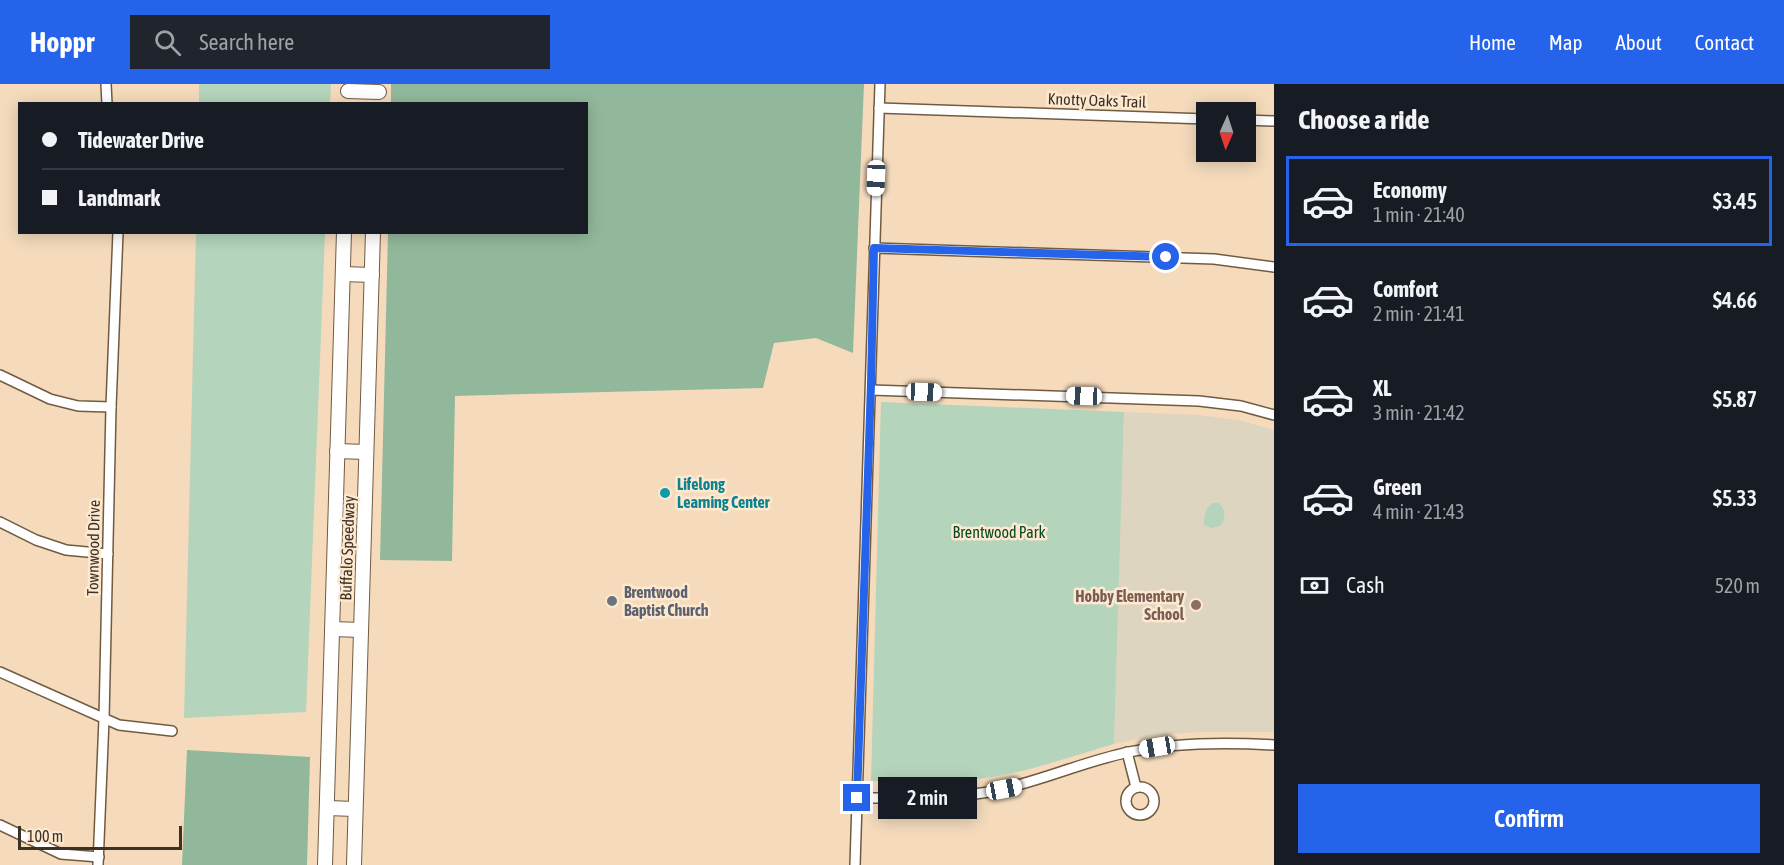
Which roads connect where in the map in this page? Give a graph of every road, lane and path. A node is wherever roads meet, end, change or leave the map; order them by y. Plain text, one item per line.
1 (106, 84) edge
2 (880, 84) edge
3 (348, 93) edge
4 (379, 93) edge
5 (107, 102) edge
6 (879, 108) junction
7 (1196, 118) edge
8 (1256, 120) edge
9 (1274, 121) edge
10 (118, 234) edge
11 (344, 234) edge
12 (373, 234) edge
13 (874, 248) junction
14 (1274, 267) edge
15 (343, 274) junction
16 (372, 275) junction
17 (0, 375) edge
18 (871, 390) junction
19 (111, 407) junction
20 (1274, 415) edge
21 (337, 451) junction
22 (366, 452) junction
23 (0, 522) edge
24 (108, 555) junction
25 (332, 628) junction
26 (361, 630) junction
27 (0, 672) edge
28 (104, 719) junction
29 (172, 731) dead end
30 (1274, 744) edge
31 (1127, 752) junction
32 (1136, 787) dead end
33 (857, 798) junction
34 (327, 808) junction
35 (355, 809) junction
36 (0, 825) edge
37 (98, 861) edge
38 (325, 865) edge
39 (354, 865) edge
40 (855, 865) edge

1 - 5 street
2 - 6 street
3 - 4 main road
6 - 7 street, Knotty Oaks Trail
6 - 13 street
8 - 9 street
10 - 19 street, Townwood Drive
11 - 15 main road, Buffalo Speedway
12 - 16 main road, Buffalo Speedway
13 - 14 street
13 - 18 street
15 - 16 main road
15 - 21 main road, Buffalo Speedway
16 - 22 main road, Buffalo Speedway
17 - 19 street
18 - 20 street
18 - 33 street
19 - 24 street, Townwood Drive
21 - 22 main road
21 - 25 main road, Buffalo Speedway
22 - 26 main road, Buffalo Speedway
23 - 24 street
24 - 28 street, Townwood Drive
25 - 26 main road
25 - 34 main road, Buffalo Speedway
26 - 35 main road, Buffalo Speedway
27 - 28 street
28 - 29 street
28 - 37 street, Townwood Drive
30 - 31 street
31 - 32 street
31 - 33 street
33 - 40 street
34 - 35 main road
34 - 38 main road, Buffalo Speedway
35 - 39 main road, Buffalo Speedway
36 - 37 street

